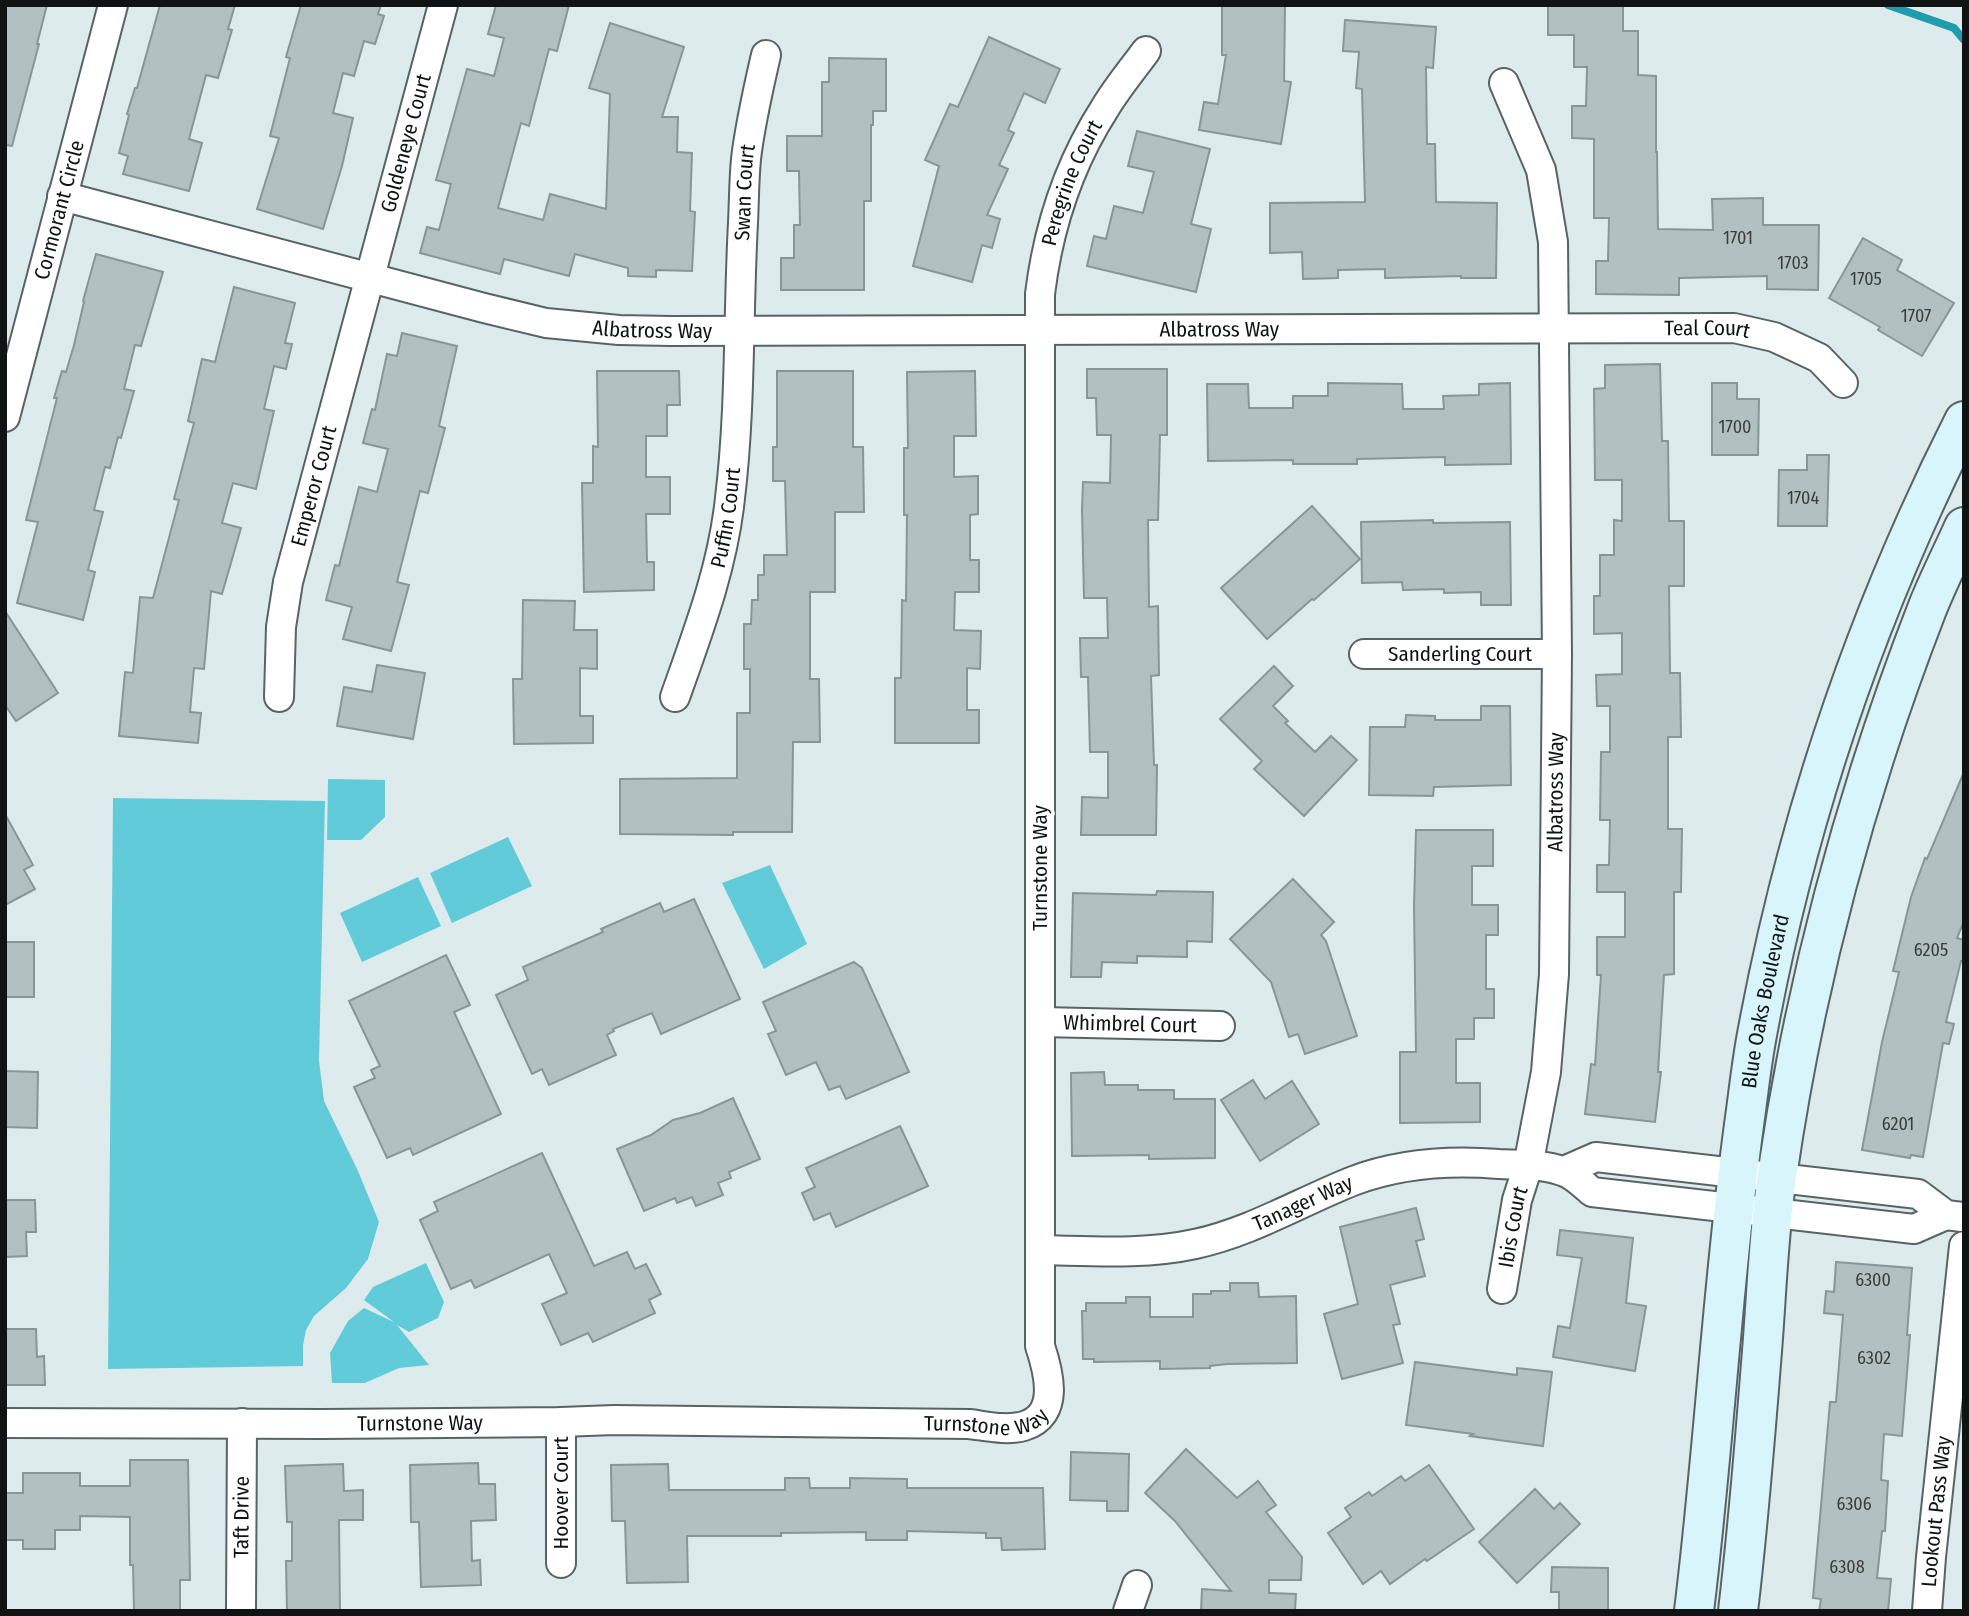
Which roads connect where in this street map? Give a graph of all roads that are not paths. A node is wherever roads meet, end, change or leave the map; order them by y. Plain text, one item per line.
1 (113, 5) edge
2 (443, 5) edge
3 (1146, 51) dead end
4 (766, 55) dead end
5 (1504, 83) dead end
6 (62, 196) junction
7 (370, 279) junction
8 (1039, 328) junction
9 (1554, 328) junction
10 (740, 331) junction
11 (1843, 383) dead end
12 (5, 417) edge
13 (1964, 421) edge
14 (1964, 527) edge
15 (1364, 654) dead end
16 (1557, 654) junction
17 (279, 697) dead end
18 (675, 697) dead end
19 (1041, 1021) junction
20 (1220, 1026) dead end
21 (1528, 1166) junction
22 (1735, 1191) junction
23 (1775, 1195) junction
24 (1955, 1216) edge
25 (1964, 1246) edge
26 (1041, 1250) junction
27 (1502, 1289) dead end
28 (561, 1422) junction
29 (5, 1423) edge
30 (242, 1423) junction
31 (561, 1563) dead end
32 (241, 1611) edge
33 (1694, 1611) edge
34 (1738, 1611) edge
35 (1927, 1611) edge

1 - 6 street, Cormorant Circle
2 - 7 street, Goldeneye Court
3 - 8 street, Peregrine Court
4 - 10 street, Swan Court
5 - 9 street
6 - 7 street, Albatross Way
6 - 12 street, Cormorant Circle
7 - 10 street, Albatross Way
7 - 17 street, Emperor Court
8 - 9 street, Albatross Way
8 - 10 street, Albatross Way
8 - 19 street, Turnstone Way
9 - 11 street, Teal Court
9 - 16 street, Albatross Way
10 - 18 street, Puffin Court
13 - 22 main road, Blue Oaks Boulevard
14 - 23 main road, Blue Oaks Boulevard
15 - 16 street, Sanderling Court
16 - 21 street, Albatross Way
19 - 20 street, Whimbrel Court
19 - 26 street, Turnstone Way
21 - 22 street, Tanager Way
21 - 26 street, Tanager Way
21 - 27 street, Ibis Court
22 - 23 street, Tanager Way
22 - 33 main road, Blue Oaks Boulevard
23 - 24 street, Tanager Way
23 - 34 main road, Blue Oaks Boulevard
25 - 35 street, Lookout Pass Way
26 - 28 street, Turnstone Way
28 - 30 street, Turnstone Way
28 - 31 street, Hoover Court
29 - 30 street, Turnstone Way
30 - 32 street, Taft Drive

